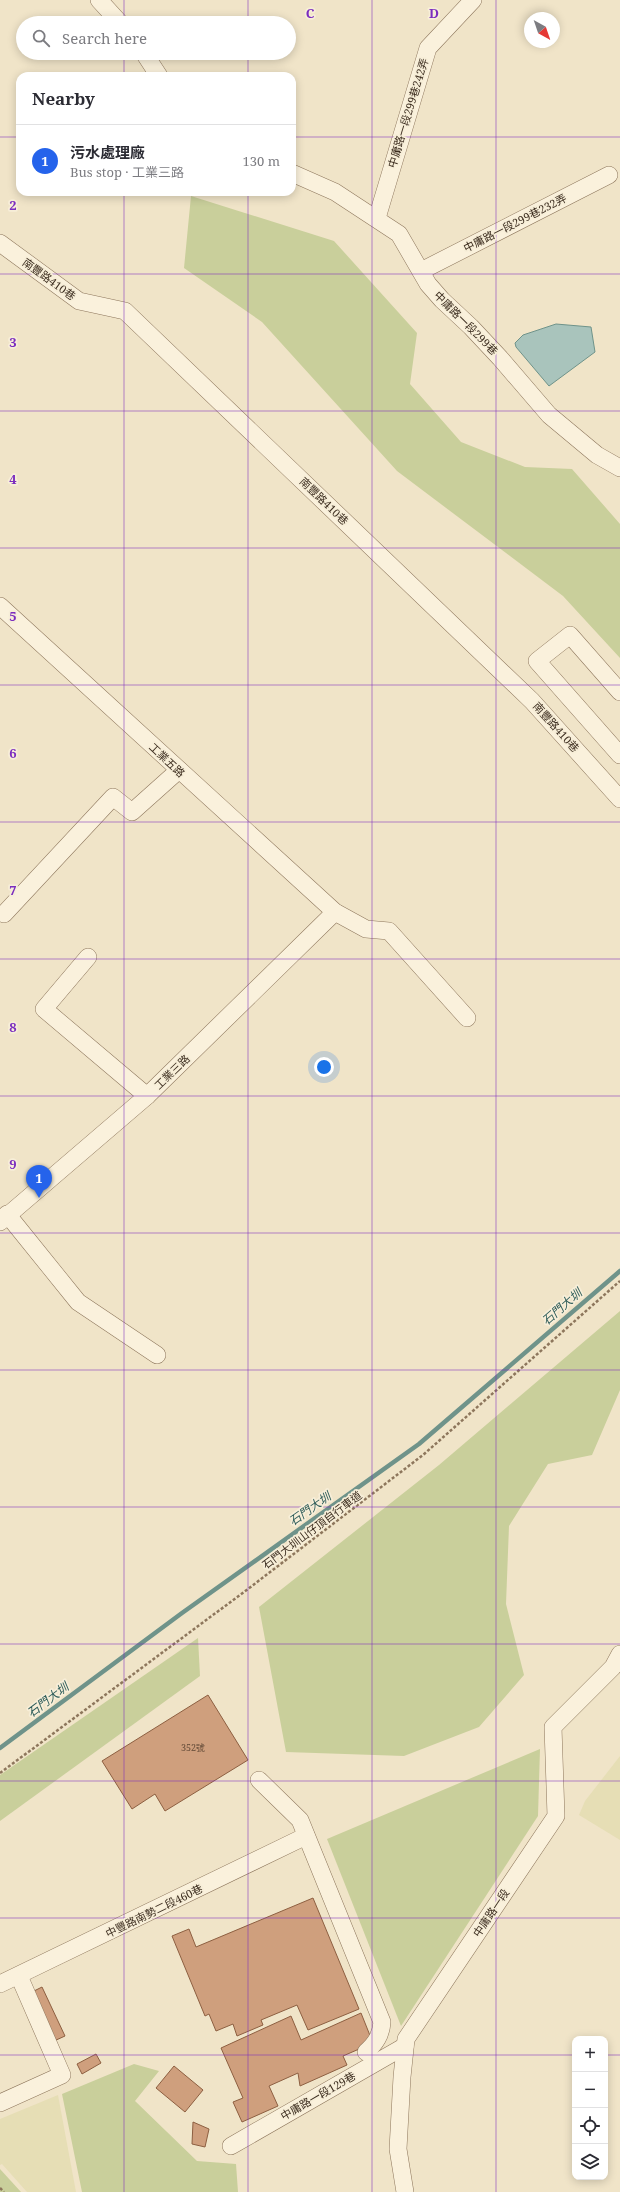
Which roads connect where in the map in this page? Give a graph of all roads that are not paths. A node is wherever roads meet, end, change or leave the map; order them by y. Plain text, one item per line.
1 (99, 0) edge
2 (473, 0) edge
3 (114, 16) edge
4 (149, 60) edge
5 (156, 72) edge
6 (296, 175) edge
7 (609, 175) dead end
8 (377, 218) junction
9 (0, 244) edge
10 (421, 271) junction
11 (620, 468) edge
12 (0, 606) edge
13 (620, 692) edge
14 (620, 755) edge
15 (179, 770) junction
16 (620, 799) edge
17 (335, 912) junction
18 (4, 914) dead end
19 (88, 957) dead end
20 (467, 1018) dead end
21 (147, 1096) junction
22 (4, 1218) edge
23 (157, 1355) dead end
24 (620, 1654) edge
25 (259, 1780) dead end
26 (306, 1836) junction
27 (19, 1976) junction
28 (0, 1984) edge
29 (405, 2046) junction
30 (366, 2052) dead end
31 (0, 2103) edge
32 (231, 2146) dead end
33 (404, 2192) edge

1 - 3 street
2 - 8 street, 中庸路一段299巷242弄
4 - 5 street
6 - 8 street, 中庸路一段299巷
7 - 10 street, 中庸路一段299巷232弄
8 - 10 street, 中庸路一段299巷
9 - 16 street, 南豐路410巷
10 - 11 street, 中庸路一段299巷
12 - 15 street, 工業五路
13 - 14 street
15 - 17 street, 工業五路
15 - 18 street
17 - 20 street, 工業五路
17 - 21 street, 工業三路
19 - 21 street
21 - 22 street, 工業三路
22 - 23 street
24 - 29 street, 中庸路一段
25 - 26 street
26 - 27 street, 中豐路南勢二段460巷
26 - 30 street
27 - 28 street, 中豐路南勢二段460巷
27 - 31 street
29 - 32 street, 中庸路一段129巷
29 - 33 street, 中庸路一段

